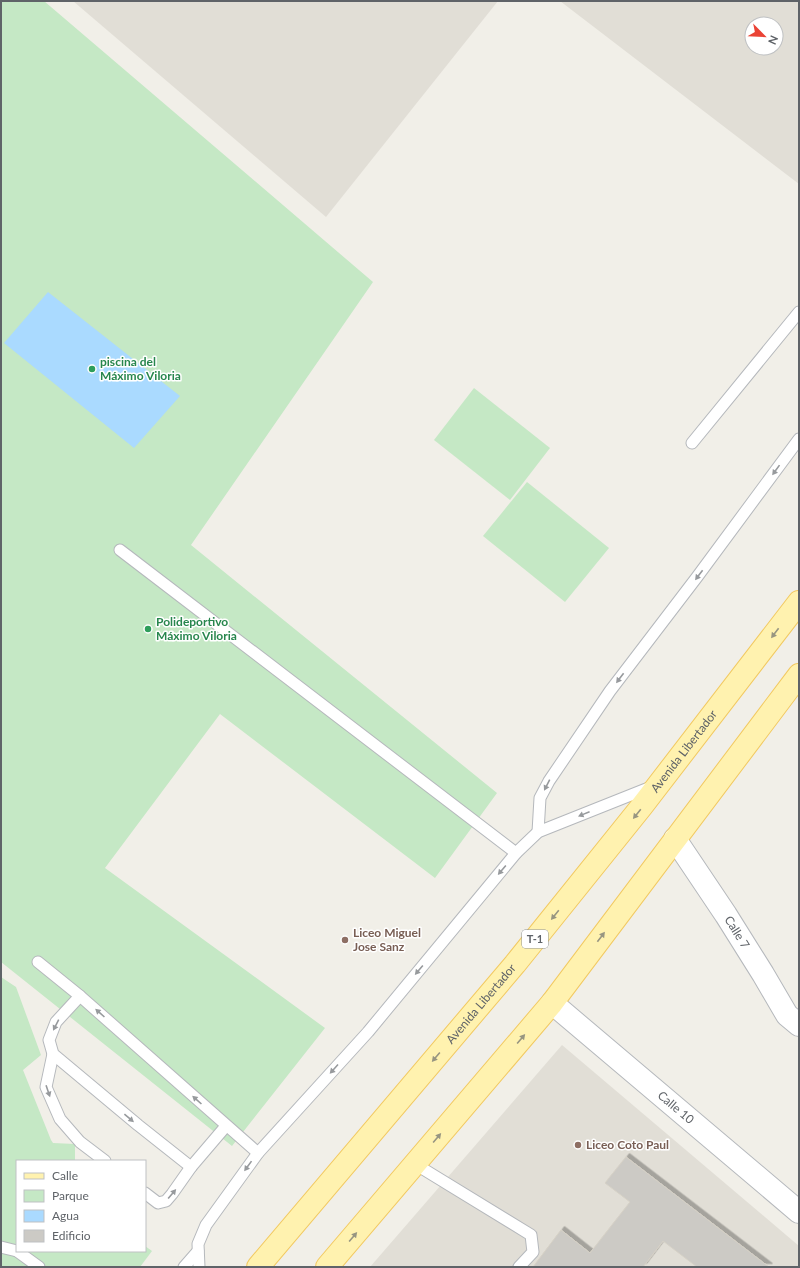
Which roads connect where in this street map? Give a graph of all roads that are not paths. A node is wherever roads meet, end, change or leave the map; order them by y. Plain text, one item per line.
1 (799, 312) edge
2 (799, 439) edge
3 (692, 444) dead end
4 (120, 550) dead end
5 (799, 602) edge
6 (799, 675) edge
7 (659, 784) junction
8 (538, 832) junction
9 (675, 839) junction
10 (516, 853) junction
11 (38, 962) dead end
12 (80, 996) junction
13 (552, 1002) junction
14 (799, 1025) edge
15 (53, 1054) junction
16 (226, 1126) junction
17 (258, 1153) junction
18 (104, 1160) edge
19 (415, 1164) junction
20 (191, 1167) junction
21 (146, 1194) edge
22 (799, 1212) edge
23 (1, 1247) edge
24 (198, 1250) junction
25 (16, 1251) edge
26 (18, 1252) edge
27 (39, 1267) edge
28 (184, 1267) edge
29 (199, 1267) edge
30 (258, 1267) edge
31 (327, 1267) edge
32 (519, 1267) edge

1 - 3 lane
2 -> 8 lane
4 - 10 lane
5 -> 7 main road, Avenida Libertador / T-1
6 - 9 main road
7 -> 8 lane
7 -> 30 main road, Avenida Libertador / T-1
8 - 10 lane
13 -> 9 main road
9 - 14 street, Calle 7
10 -> 17 lane
11 - 12 lane
12 -> 15 lane
16 -> 12 lane
19 -> 13 main road
13 - 22 street, Calle 10
15 -> 18 lane
15 -> 20 lane
16 - 17 lane
16 - 20 lane
17 -> 24 lane
31 -> 19 main road
19 - 32 lane
21 -> 20 lane
23 - 25 lane
24 - 28 lane
24 - 29 lane
26 - 27 lane

